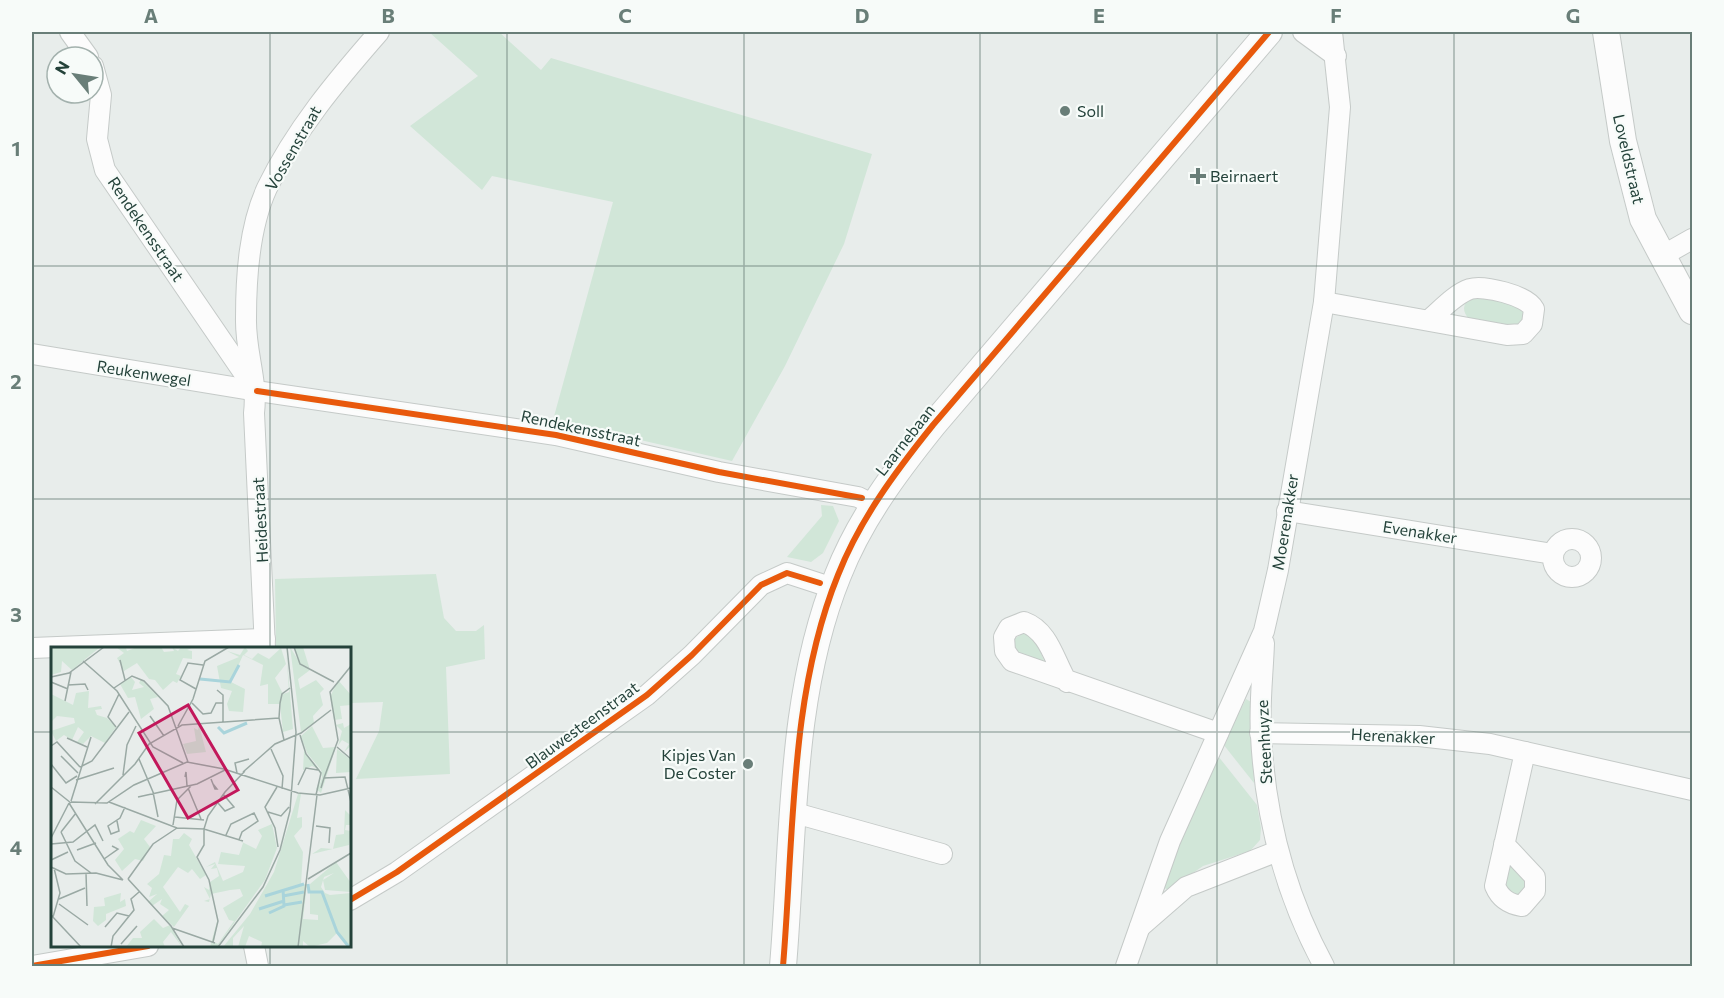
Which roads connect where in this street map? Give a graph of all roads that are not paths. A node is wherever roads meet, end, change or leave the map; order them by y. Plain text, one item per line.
1 (70, 32) edge
2 (379, 32) edge
3 (1269, 32) edge
4 (1303, 32) edge
5 (1332, 32) edge
6 (1606, 32) edge
7 (79, 45) edge
8 (1336, 56) junction
9 (100, 105) edge
10 (1692, 240) edge
11 (1662, 256) junction
12 (1324, 302) junction
13 (1692, 311) edge
14 (1429, 320) junction
15 (32, 354) edge
16 (257, 391) junction
17 (874, 505) junction
18 (1287, 511) junction
19 (1552, 554) dead end
20 (826, 585) junction
21 (1264, 631) junction
22 (265, 644) edge
23 (90, 647) edge
24 (32, 648) edge
25 (51, 648) edge
26 (1067, 682) dead end
27 (1218, 733) junction
28 (1260, 733) junction
29 (1525, 752) junction
30 (1692, 790) edge
31 (795, 813) junction
32 (1504, 844) dead end
33 (1278, 851) junction
34 (942, 854) dead end
35 (351, 899) edge
36 (1138, 928) junction
37 (137, 947) edge
38 (254, 947) edge
39 (32, 966) edge
40 (258, 966) edge
41 (783, 966) edge
42 (1126, 966) edge
43 (1324, 966) edge

1 - 7 street
2 - 16 street, Vossenstraat
3 - 17 street, Laarnebaan
4 - 8 street
5 - 8 street, Moerenakker
6 - 11 street, Loveldstraat
8 - 12 street, Moerenakker
9 - 16 street, Rendekensstraat
10 - 11 street
11 - 13 street, Loveldstraat
12 - 14 street
12 - 18 street, Moerenakker
14 - 14 street
15 - 16 street, Reukenwegel
16 - 17 street, Rendekensstraat
16 - 22 street, Heidestraat
17 - 20 street, Laarnebaan
18 - 19 street, Evenakker
18 - 21 street, Moerenakker
20 - 31 street, Laarnebaan
20 - 35 street, Blauwesteenstraat
21 - 27 street, Moerenakker
21 - 28 street, Steenhuyze
22 - 23 street
24 - 25 street
26 - 27 street
27 - 36 street, Moerenakker
28 - 29 street, Herenakker
28 - 33 street, Steenhuyze
29 - 30 street, Herenakker
29 - 32 street
31 - 34 street
31 - 41 street, Laarnebaan
33 - 36 street
33 - 43 street, Steenhuyze
36 - 42 street, Moerenakker
37 - 39 street
38 - 40 street

